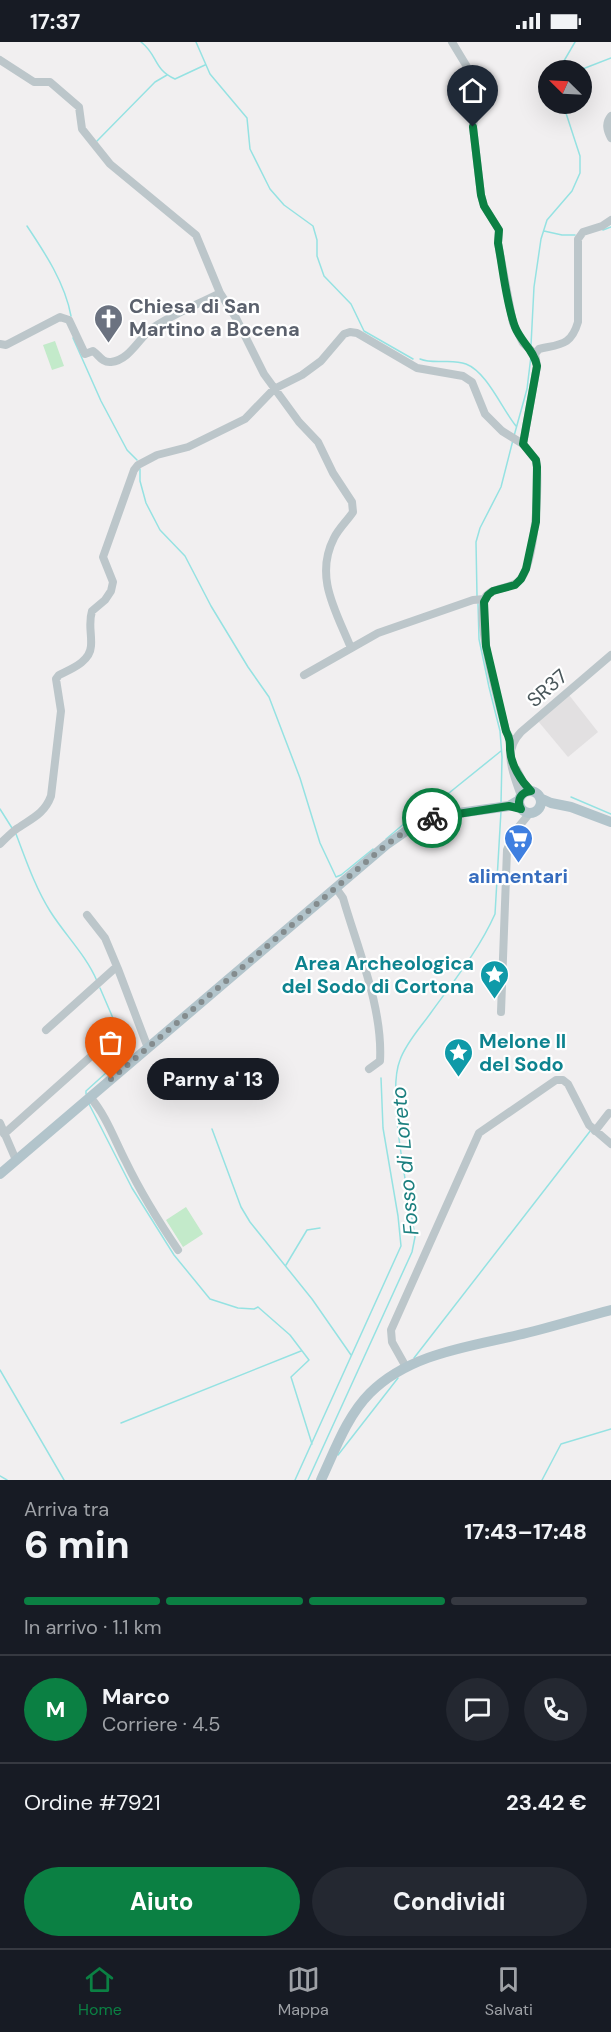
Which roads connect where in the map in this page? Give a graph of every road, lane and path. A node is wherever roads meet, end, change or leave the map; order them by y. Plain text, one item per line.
1 (452, 42) edge
2 (0, 60) edge
3 (611, 116) edge
4 (611, 138) edge
5 (611, 220) edge
6 (220, 294) junction
7 (0, 344) edge
8 (535, 354) junction
9 (274, 389) junction
10 (516, 440) junction
11 (479, 600) junction
12 (351, 648) junction
13 (611, 655) edge
14 (304, 675) dead end
15 (511, 746) junction
16 (521, 804) junction
17 (611, 822) edge
18 (0, 844) edge
19 (336, 888) junction
20 (87, 915) dead end
21 (118, 969) junction
22 (501, 1012) dead end
23 (46, 1030) dead end
24 (148, 1048) junction
25 (97, 1051) dead end
26 (369, 1069) dead end
27 (90, 1097) junction
28 (609, 1113) dead end
29 (0, 1123) edge
30 (596, 1131) junction
31 (4, 1134) junction
32 (611, 1144) edge
33 (16, 1160) junction
34 (0, 1174) edge
35 (178, 1250) dead end
36 (611, 1310) edge
37 (406, 1367) junction
38 (321, 1480) edge

1 - 8 street
2 - 6 street
3 - 4 street
5 - 8 street
6 - 7 street
6 - 9 street
8 - 10 street
9 - 10 street
9 - 12 street
9 - 18 street
10 - 11 street
11 - 12 street
11 - 15 street
12 - 14 street
13 - 15 street, SR37
15 - 16 street
16 - 17 main road
16 - 19 main road
16 - 22 street
19 - 24 main road
19 - 26 street
20 - 21 street
21 - 23 street
21 - 24 street
24 - 27 main road
25 - 31 street
27 - 33 main road
27 - 35 street
28 - 30 street
29 - 31 street
30 - 32 street
30 - 37 street
31 - 33 street
33 - 34 main road
36 - 37 main road
37 - 38 main road

